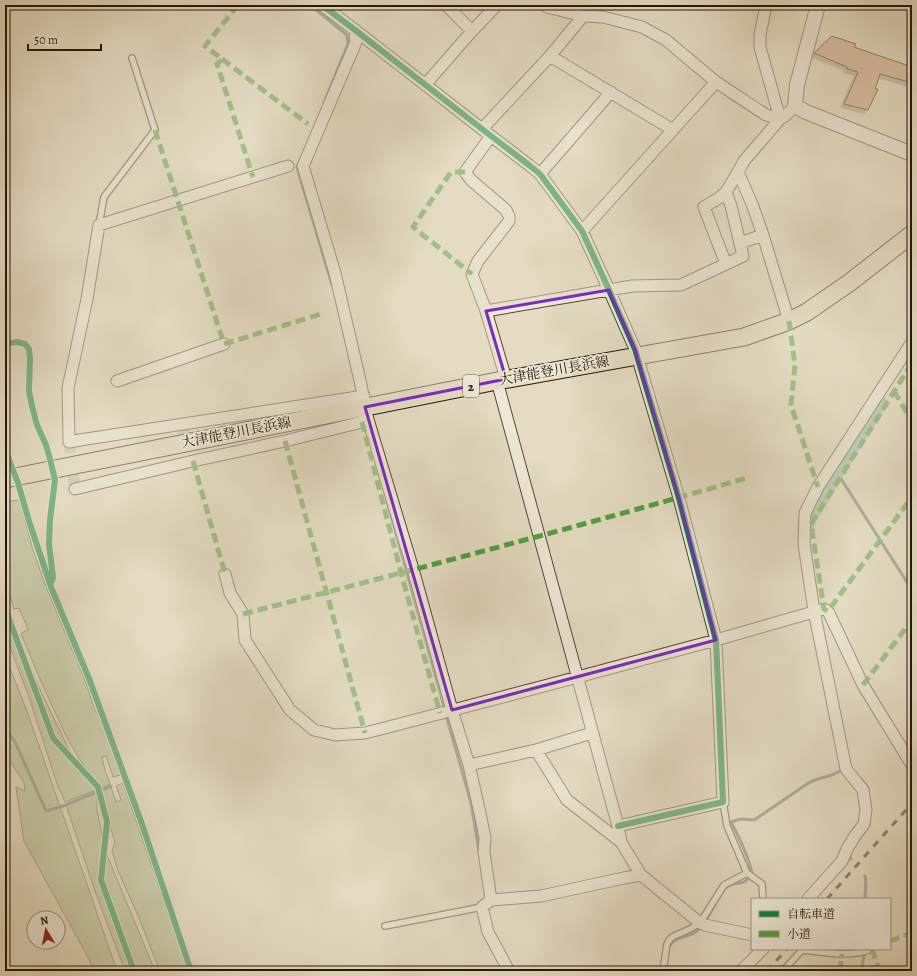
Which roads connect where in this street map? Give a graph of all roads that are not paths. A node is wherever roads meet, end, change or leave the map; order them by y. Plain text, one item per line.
1 (322, 5) edge
2 (446, 5) edge
3 (497, 5) edge
4 (545, 5) edge
5 (766, 5) edge
6 (818, 5) edge
7 (583, 16) junction
8 (355, 30) junction
9 (472, 31) junction
10 (550, 56) junction
11 (132, 58) dead end
12 (716, 82) junction
13 (426, 85) junction
14 (611, 92) junction
15 (795, 106) junction
16 (780, 119) junction
17 (673, 130) junction
18 (486, 132) junction
19 (912, 154) edge
20 (288, 166) dead end
21 (738, 172) junction
22 (540, 174) junction
23 (726, 192) junction
24 (99, 226) junction
25 (582, 231) junction
26 (912, 234) edge
27 (763, 235) junction
28 (740, 243) junction
29 (726, 264) junction
30 (609, 290) junction
31 (486, 311) junction
32 (789, 321) junction
33 (912, 342) edge
34 (224, 344) dead end
35 (637, 355) junction
36 (502, 380) junction
37 (117, 381) dead end
38 (365, 407) junction
39 (5, 479) edge
40 (75, 489) dead end
41 (225, 574) dead end
42 (822, 610) junction
43 (716, 640) junction
44 (577, 677) junction
45 (448, 711) junction
46 (592, 733) junction
47 (536, 750) junction
48 (469, 765) junction
49 (912, 765) edge
50 (724, 802) junction
51 (618, 826) junction
52 (621, 842) junction
53 (641, 875) junction
54 (750, 875) junction
55 (763, 898) edge
56 (809, 898) edge
57 (491, 900) junction
58 (482, 907) junction
59 (702, 924) junction
60 (385, 926) dead end
61 (751, 935) edge
62 (762, 950) edge
63 (867, 951) edge
64 (510, 971) edge
65 (664, 971) edge
66 (741, 971) edge
67 (783, 971) edge

1 - 8 street
2 - 9 street
3 - 9 street
4 - 7 street
5 - 16 street
6 - 15 street
7 - 10 street
7 - 12 street
8 - 13 street
8 - 38 street
9 - 13 street
10 - 14 street
10 - 18 street
11 - 24 lane
12 - 16 street
12 - 17 street
13 - 18 street
14 - 17 street
14 - 22 street
15 - 16 street
15 - 19 street
16 - 21 street
17 - 25 street
18 - 22 street
18 - 31 street
20 - 24 street
21 - 23 street
21 - 27 street
22 - 25 street
23 - 28 street
23 - 29 street
24 - 38 street
25 - 30 street
26 - 32 main road, 大津能登川長浜線 / 2
27 - 28 street
27 - 32 street
28 - 29 street
29 - 30 street
30 - 31 street
30 - 35 street
31 - 36 street
32 - 35 main road, 大津能登川長浜線 / 2
33 - 42 street
34 - 37 street
35 - 36 main road, 大津能登川長浜線 / 2
35 - 43 street
36 - 38 main road, 大津能登川長浜線 / 2
36 - 44 street
38 - 39 main road, 大津能登川長浜線 / 2
38 - 40 street
38 - 45 street
41 - 45 street
42 - 43 street
42 - 49 street
42 - 56 street
43 - 44 street
43 - 50 street
44 - 45 street
44 - 46 street
45 - 48 street
46 - 47 street
46 - 51 street
47 - 48 street
47 - 52 street
48 - 57 street
50 - 51 street
50 - 54 lane
51 - 52 street
52 - 53 street
53 - 57 street
53 - 59 street
54 - 55 lane
54 - 59 lane
57 - 58 street
58 - 60 lane
58 - 64 street
59 - 61 street
59 - 65 lane
62 - 66 street
63 - 67 lane

